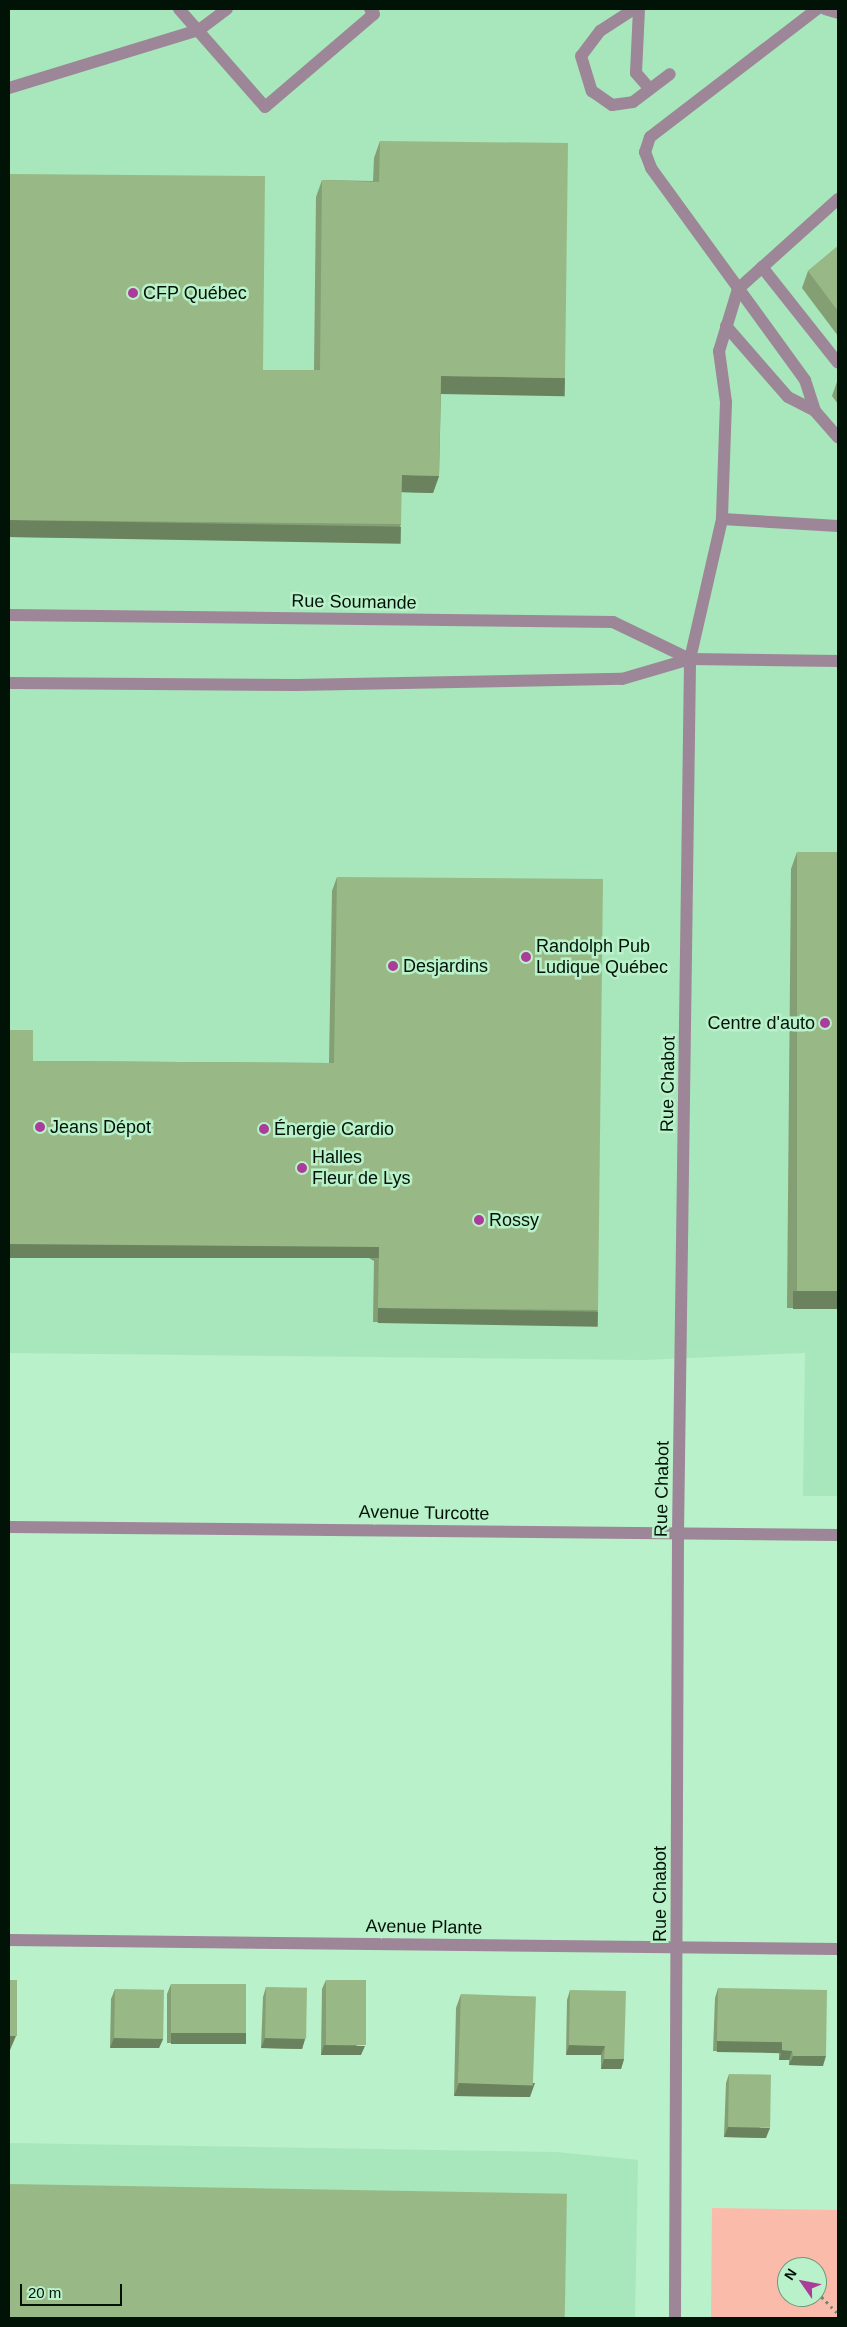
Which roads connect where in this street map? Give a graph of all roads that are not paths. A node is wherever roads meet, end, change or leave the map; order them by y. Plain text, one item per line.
1 (179, 9) edge
2 (227, 9) edge
3 (370, 9) edge
4 (634, 9) edge
5 (639, 9) edge
6 (817, 9) edge
7 (825, 9) edge
8 (838, 13) edge
9 (199, 30) junction
10 (670, 74) dead end
11 (9, 88) edge
12 (650, 89) junction
13 (838, 199) edge
14 (762, 268) junction
15 (738, 289) junction
16 (726, 326) junction
17 (838, 363) edge
18 (815, 410) junction
19 (838, 437) edge
20 (722, 519) junction
21 (838, 526) edge
22 (9, 616) edge
23 (690, 660) junction
24 (838, 661) edge
25 (9, 683) edge
26 (9, 1527) edge
27 (678, 1533) junction
28 (838, 1535) edge
29 (9, 1940) edge
30 (678, 1948) junction
31 (838, 1949) edge
32 (675, 2318) edge

1 - 9 street
2 - 9 street
3 - 9 street
4 - 12 street
5 - 12 street
6 - 15 street
7 - 8 street
9 - 11 street
10 - 12 street
13 - 14 street
14 - 15 street
14 - 17 street
15 - 16 street, Rue Chabot
15 - 18 street
16 - 18 street
16 - 20 street, Rue Chabot
18 - 19 street
20 - 21 street
20 - 23 street, Rue Chabot
22 - 23 street, Rue Soumande
23 - 24 street, Rue Soumande
23 - 25 street, Rue Soumande
23 - 27 street, Rue Chabot
26 - 27 street, Avenue Turcotte
27 - 28 street, Avenue Turcotte
27 - 30 street, Rue Chabot
29 - 30 street, Avenue Plante
30 - 31 street, Avenue Plante
30 - 32 street, Rue Chabot

